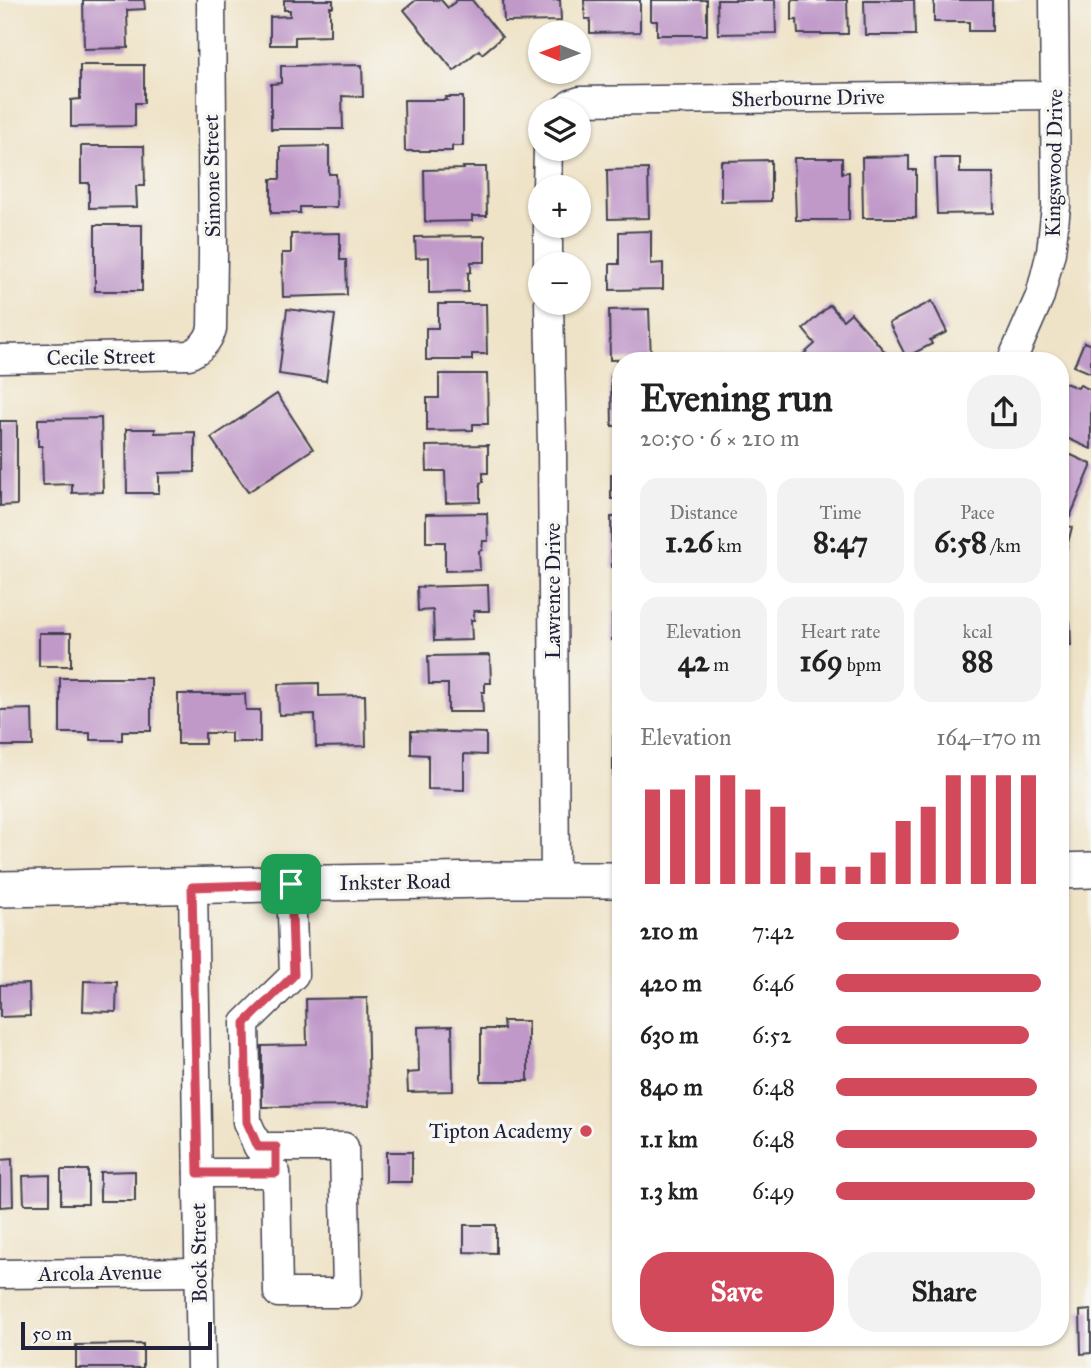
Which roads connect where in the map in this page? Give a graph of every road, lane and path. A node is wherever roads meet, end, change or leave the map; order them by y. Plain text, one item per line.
1 (211, 0) edge
2 (1055, 0) edge
3 (1055, 95) junction
4 (591, 101) edge
5 (549, 315) edge
6 (201, 349) joint
7 (1016, 352) edge
8 (0, 359) edge
9 (1091, 870) edge
10 (1069, 871) edge
11 (555, 880) junction
12 (612, 880) edge
13 (291, 884) junction
14 (192, 887) junction
15 (0, 889) edge
16 (276, 1160) junction
17 (198, 1173) junction
18 (200, 1272) junction
19 (0, 1274) edge
20 (201, 1368) edge

1 - 6 street, Simone Street
2 - 3 street, Kingswood Drive
3 - 4 street, Sherbourne Drive
3 - 7 street, Kingswood Drive
5 - 11 street, Lawrence Drive
6 - 8 street, Cecile Street
9 - 10 main road
11 - 12 main road, Inkster Road
11 - 13 main road, Inkster Road
13 - 14 main road, Inkster Road
13 - 16 street
14 - 15 main road, Inkster Road
14 - 17 street, Bock Street
16 - 16 street
16 - 17 street
17 - 18 street, Bock Street
18 - 19 street, Arcola Avenue
18 - 20 street, Bock Street

